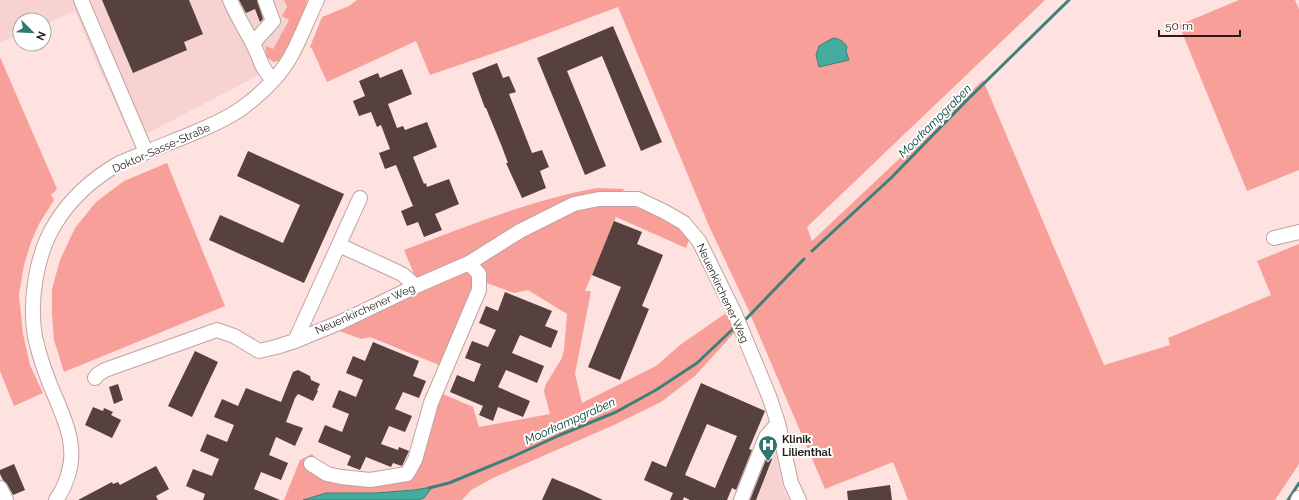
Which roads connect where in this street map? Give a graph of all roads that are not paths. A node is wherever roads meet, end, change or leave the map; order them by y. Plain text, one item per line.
1 (81, 0) edge
2 (230, 0) edge
3 (265, 0) edge
4 (312, 0) edge
5 (317, 0) edge
6 (309, 15) junction
7 (253, 43) junction
8 (273, 80) junction
9 (146, 152) junction
10 (360, 198) dead end
11 (1299, 232) edge
12 (1274, 238) dead end
13 (339, 245) junction
14 (469, 263) junction
15 (416, 286) junction
16 (295, 341) junction
17 (95, 378) dead end
18 (778, 424) junction
19 (311, 464) dead end
20 (0, 488) edge
21 (6, 500) edge
22 (56, 500) edge
23 (741, 500) edge
24 (799, 500) edge

1 - 9 street
2 - 7 street
3 - 7 street
4 - 6 street, Doktor-Sasse-Straße
5 - 6 street, Doktor-Sasse-Straße
6 - 8 street, Doktor-Sasse-Straße
7 - 8 street
8 - 9 street, Doktor-Sasse-Straße
9 - 22 street, Doktor-Sasse-Straße
10 - 13 street
11 - 12 street
13 - 15 street
13 - 16 street
14 - 15 street, Neuenkirchener Weg
14 - 18 street, Neuenkirchener Weg
14 - 19 street
15 - 16 street, Neuenkirchener Weg
16 - 17 street, Neuenkirchener Weg
18 - 23 street
18 - 24 street, Neuenkirchener Weg
20 - 21 street

